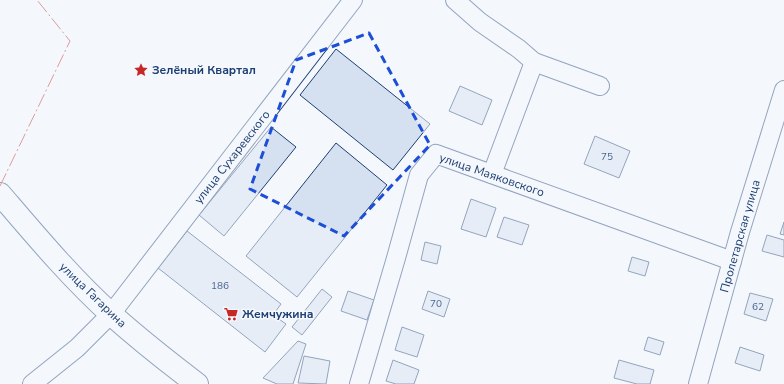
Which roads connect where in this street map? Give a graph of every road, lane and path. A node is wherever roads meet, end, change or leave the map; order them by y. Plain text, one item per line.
1 (353, 0) edge
2 (455, 0) edge
3 (534, 62) junction
4 (600, 86) dead end
5 (784, 90) edge
6 (492, 174) junction
7 (0, 194) edge
8 (732, 261) junction
9 (111, 314) junction
10 (32, 384) edge
11 (197, 384) edge
12 (359, 384) edge
13 (698, 384) edge

1 - 9 street, улица Сухаревского
2 - 3 street
3 - 4 street
3 - 6 street
5 - 8 street, Пролетарская улица
6 - 8 street, улица Маяковского
6 - 12 street, улица Маяковского
7 - 9 main road, улица Гагарина
8 - 13 street, Пролетарская улица
9 - 10 street, улица Сухаревского
9 - 11 main road, улица Гагарина

